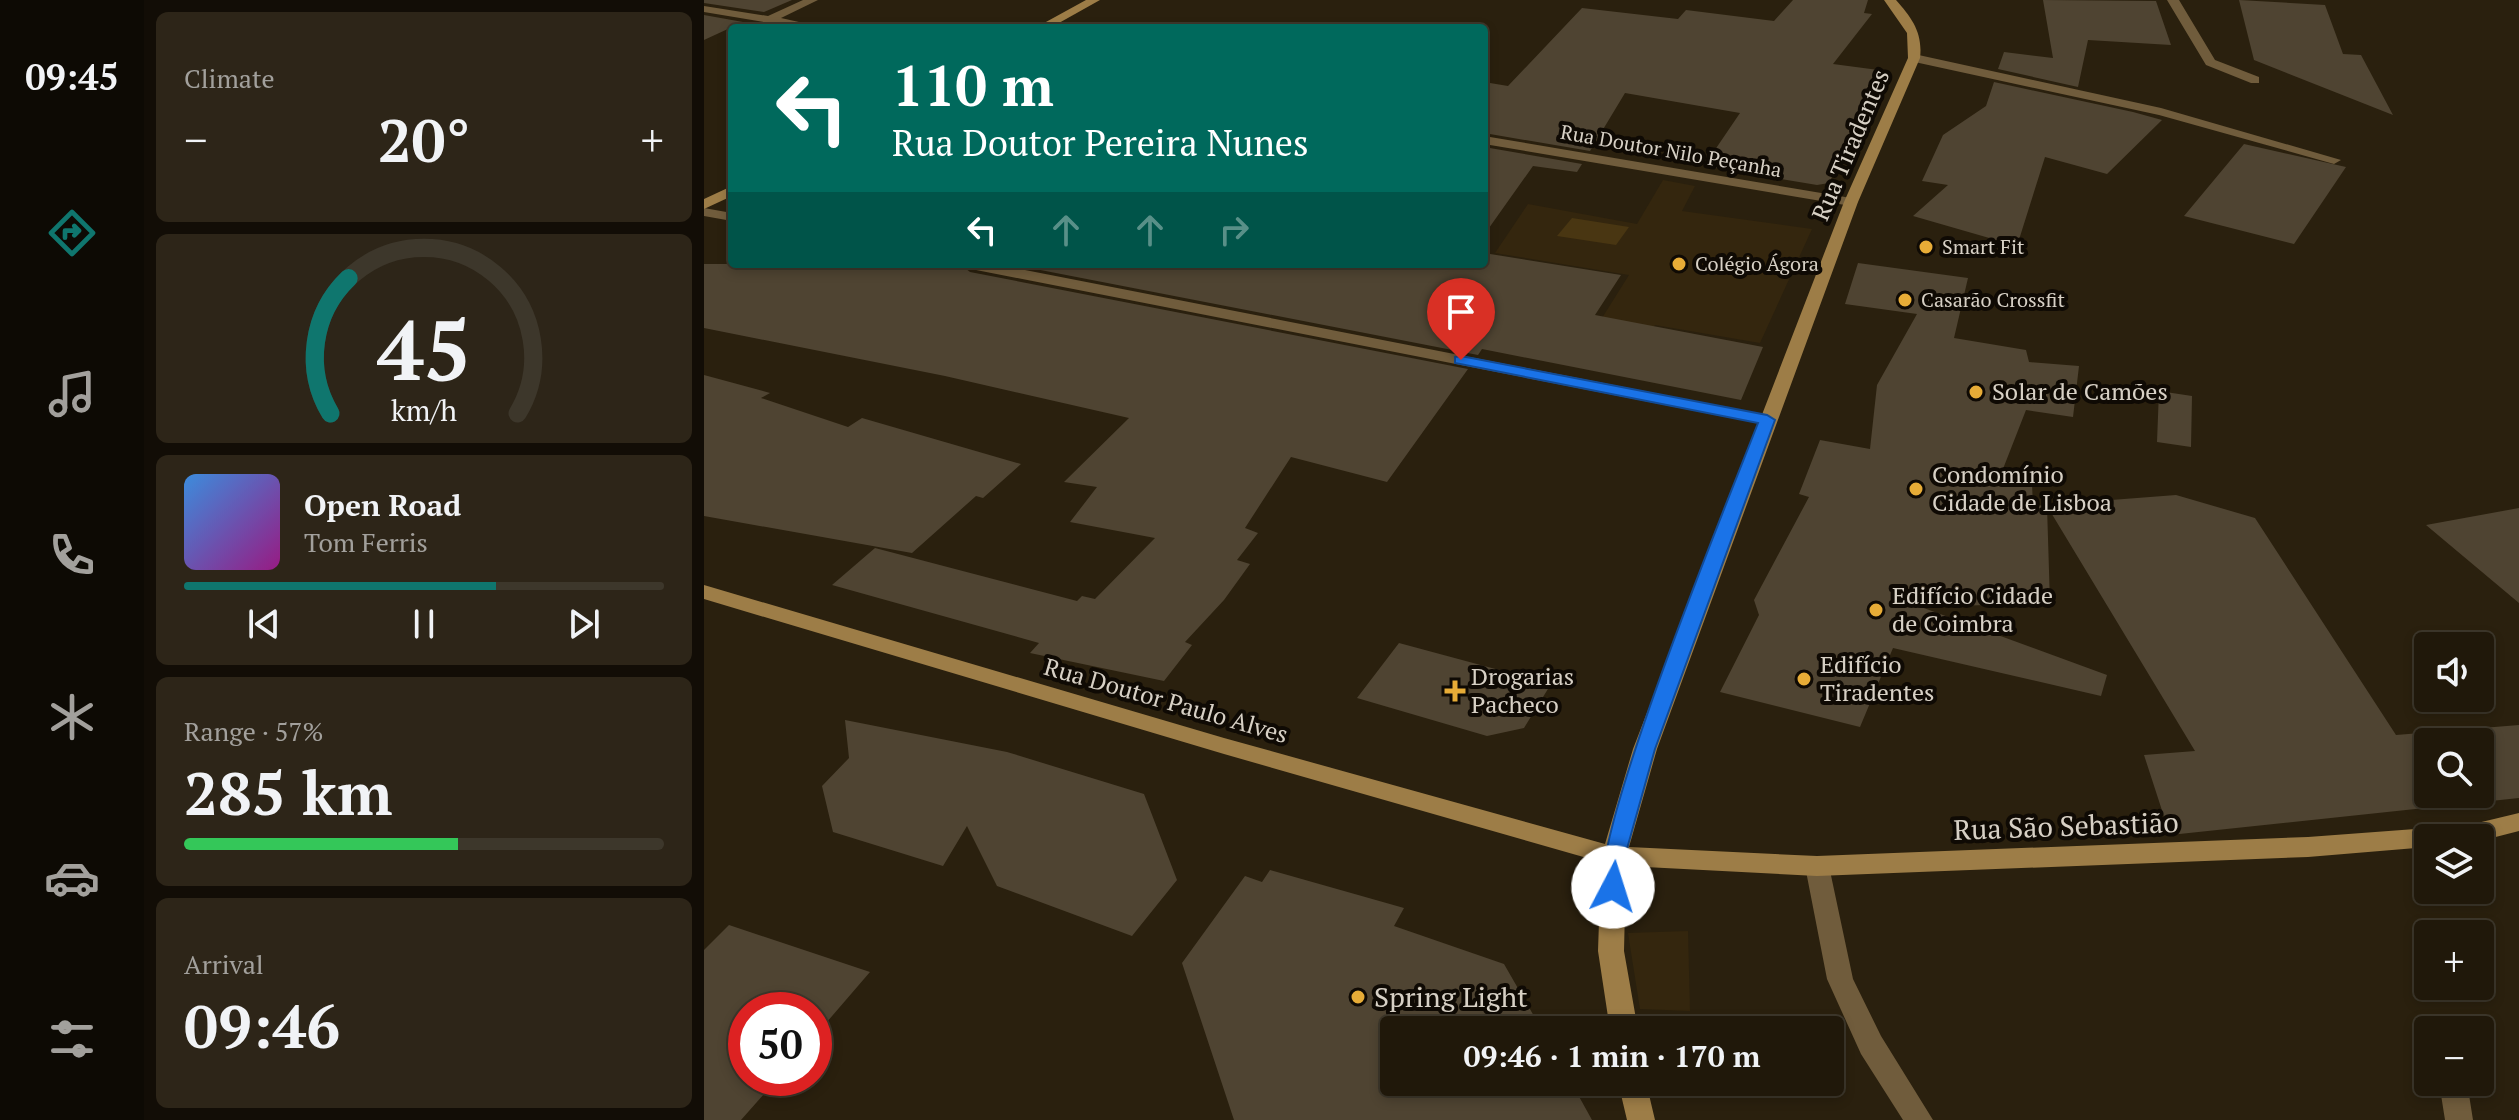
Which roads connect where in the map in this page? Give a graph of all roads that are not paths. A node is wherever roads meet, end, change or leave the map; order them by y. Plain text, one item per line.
1 (812, 0) edge
2 (1094, 0) edge
3 (1890, 0) edge
4 (2173, 0) edge
5 (704, 9) edge
6 (768, 20) junction
7 (794, 24) edge
8 (1049, 24) edge
9 (1914, 58) junction
10 (2255, 80) dead end
11 (1488, 141) edge
12 (2334, 160) dead end
13 (728, 192) edge
14 (1851, 202) junction
15 (704, 205) edge
16 (704, 212) edge
17 (728, 216) edge
18 (991, 268) edge
19 (1767, 420) junction
20 (704, 592) edge
21 (2519, 822) edge
22 (1614, 856) junction
23 (1817, 866) junction
24 (1622, 1016) edge
25 (1635, 1096) edge
26 (2455, 1096) edge
27 (1641, 1120) edge
28 (1919, 1120) edge
29 (2459, 1120) edge

1 - 6 street
2 - 8 street
3 - 9 street, Rua Tiradentes
4 - 10 street
5 - 6 street
6 - 7 street
9 - 12 street
9 - 14 street, Rua Tiradentes
11 - 14 street, Rua Doutor Nilo Peçanha
13 - 15 street
14 - 19 street, Rua Tiradentes
16 - 17 street
18 - 19 street
19 - 22 street, Rua Tiradentes
20 - 22 street, Rua Doutor Paulo Alves
21 - 23 street, Rua São Sebastião
22 - 23 street, Rua São Sebastião
22 - 24 street, Rua Tiradentes
23 - 28 street
25 - 27 street
26 - 29 street

